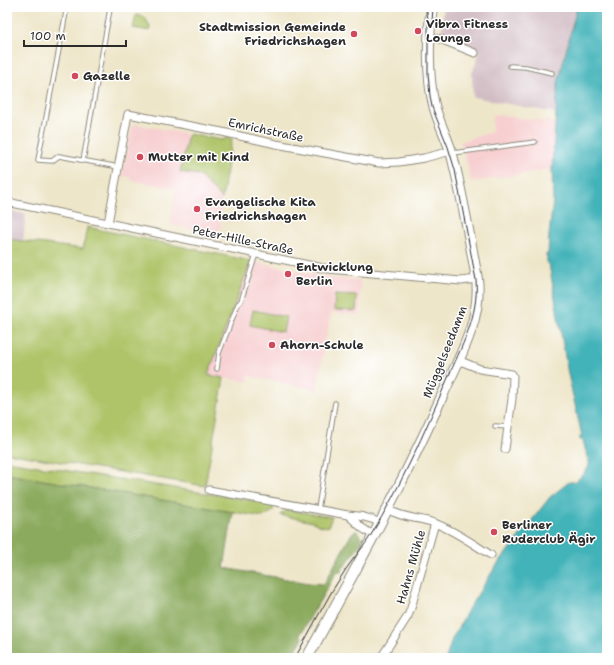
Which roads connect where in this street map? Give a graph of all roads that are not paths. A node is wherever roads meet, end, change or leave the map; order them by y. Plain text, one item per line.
1 (67, 7) edge
2 (100, 7) edge
3 (432, 7) edge
4 (430, 38) junction
5 (475, 53) dead end
6 (510, 66) dead end
7 (552, 73) dead end
8 (535, 142) dead end
9 (452, 152) junction
10 (83, 161) junction
11 (119, 167) junction
12 (7, 202) edge
13 (108, 223) junction
14 (256, 254) junction
15 (477, 279) junction
16 (458, 360) junction
17 (217, 368) dead end
18 (335, 403) dead end
19 (495, 426) dead end
20 (508, 427) junction
21 (505, 449) dead end
22 (209, 490) dead end
23 (318, 509) junction
24 (387, 509) junction
25 (348, 515) junction
26 (380, 523) junction
27 (435, 523) junction
28 (373, 535) junction
29 (491, 555) dead end
30 (307, 658) edge
31 (382, 658) edge

1 - 10 lane
2 - 10 lane
3 - 4 main road, Müggelseedamm
4 - 5 street
4 - 9 main road, Müggelseedamm
6 - 7 lane
8 - 9 lane
9 - 11 street, Emrichstraße
9 - 15 main road, Müggelseedamm
10 - 11 lane
11 - 13 street, Emrichstraße
12 - 13 street, Peter-Hille-Straße
13 - 14 street, Peter-Hille-Straße
14 - 15 street, Peter-Hille-Straße
14 - 17 lane
15 - 16 main road, Müggelseedamm
16 - 20 street
16 - 24 main road, Müggelseedamm
18 - 23 lane
19 - 20 lane
20 - 21 street
22 - 23 street
23 - 25 street
24 - 26 main road, Müggelseedamm
24 - 27 street
25 - 26 street
25 - 28 street
26 - 28 main road, Müggelseedamm
27 - 29 street
27 - 31 street, Hahns Mühle
28 - 30 main road, Müggelseedamm

